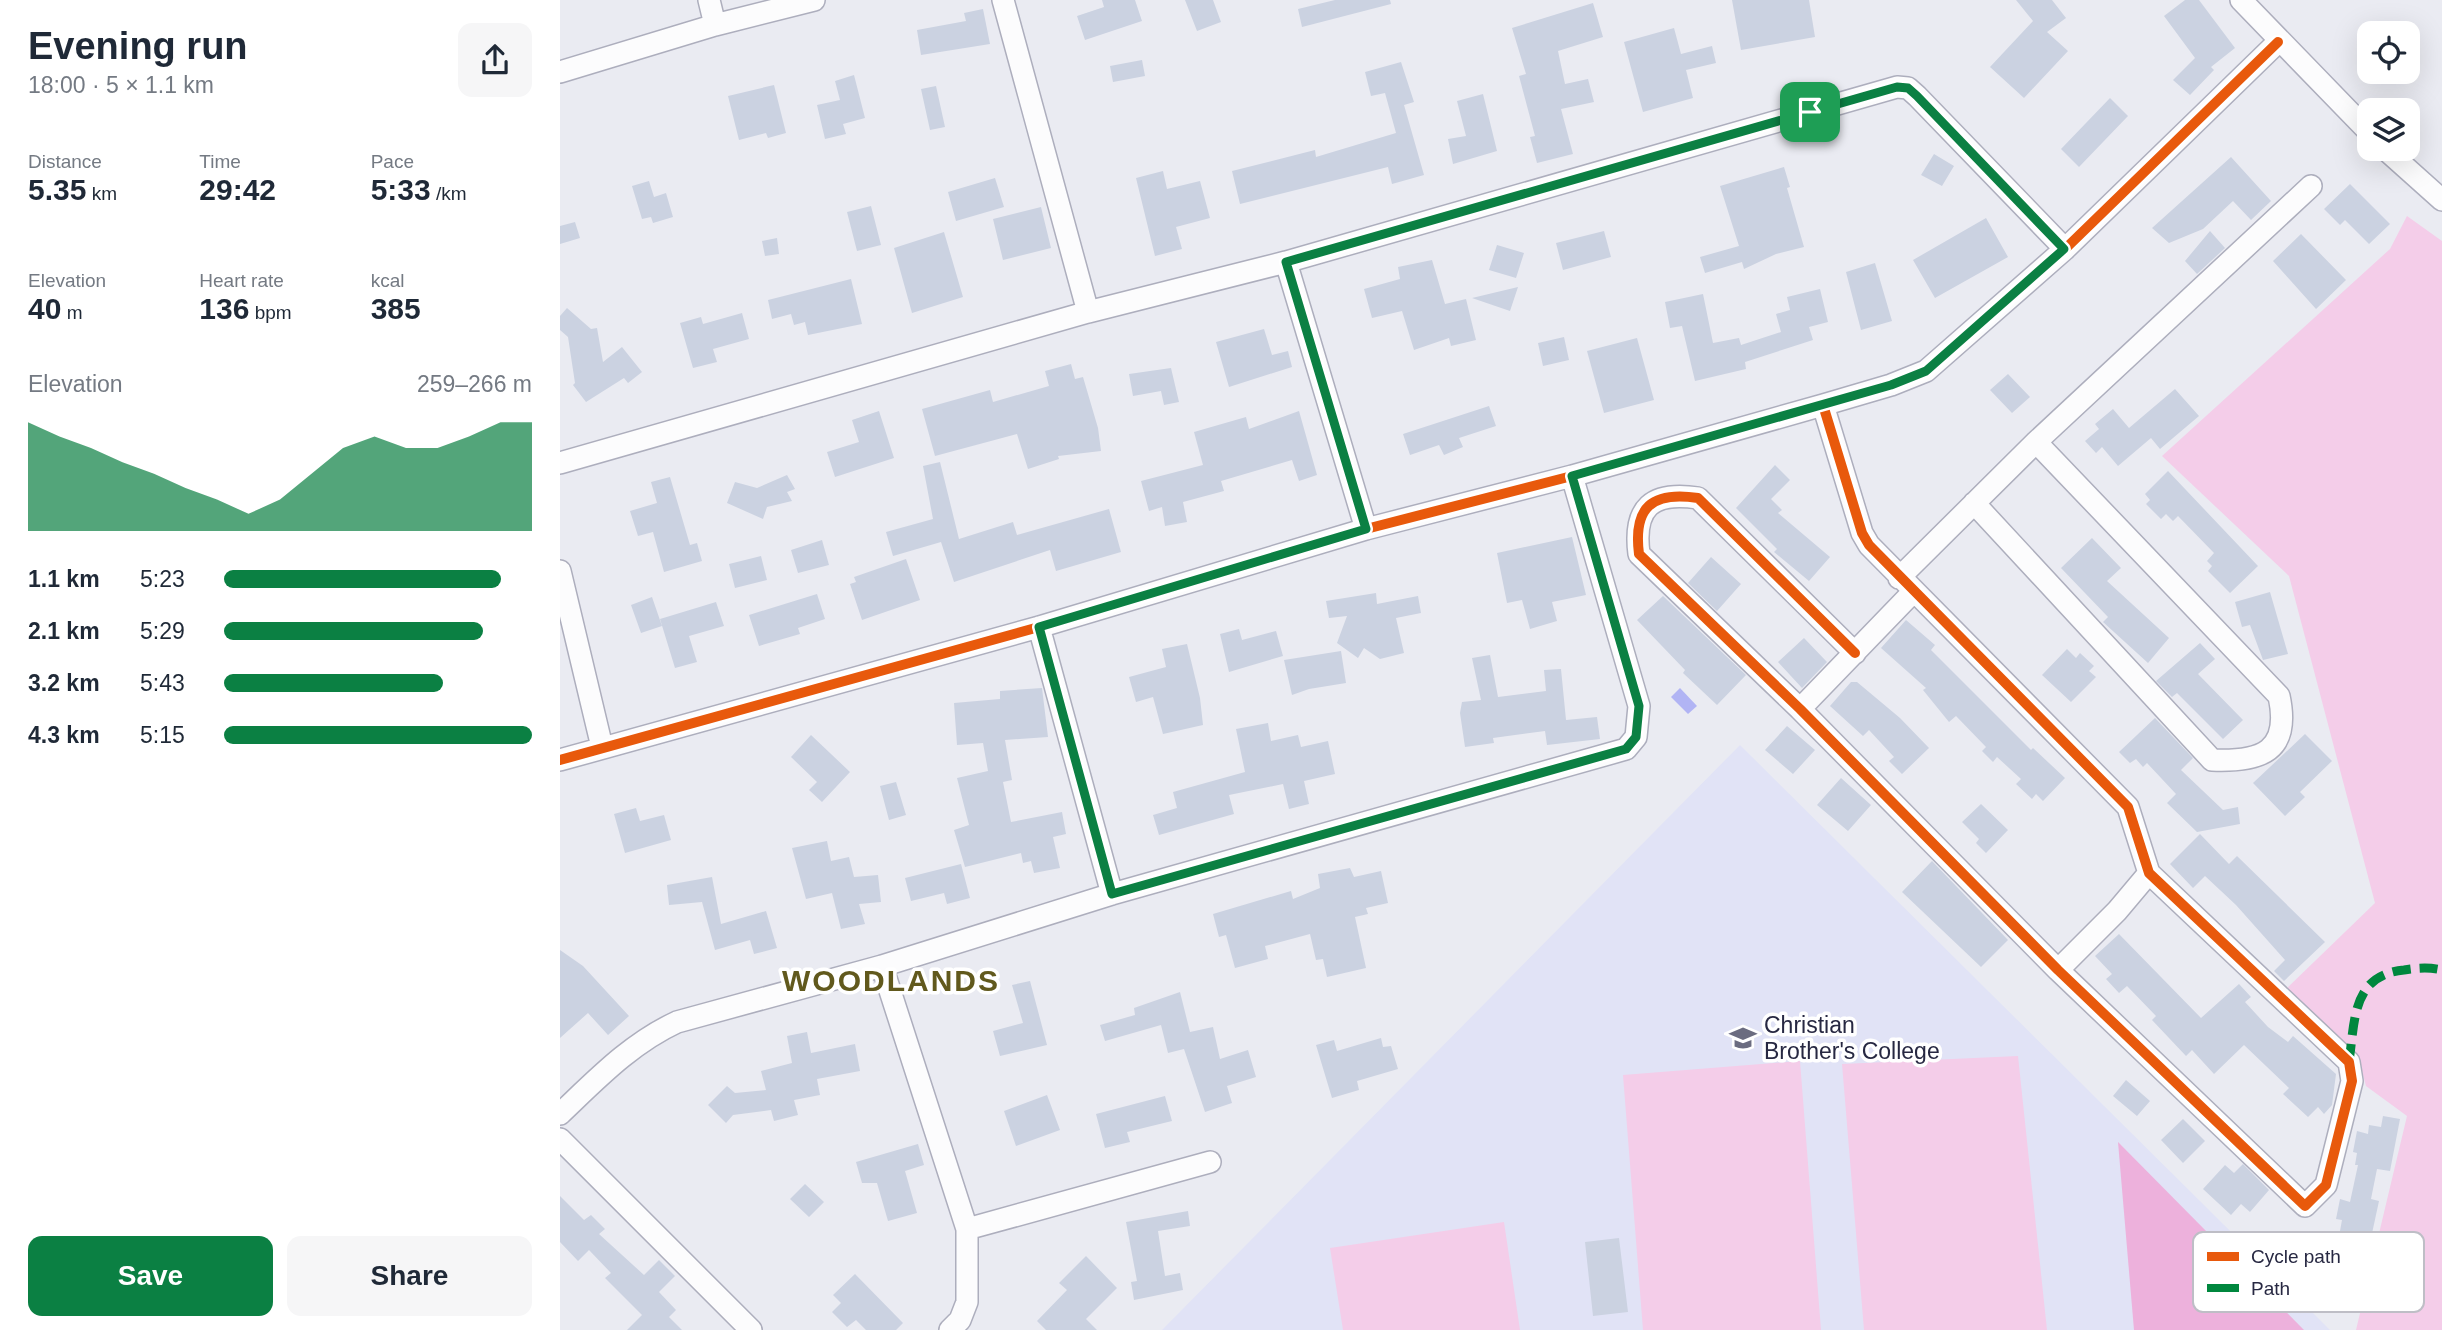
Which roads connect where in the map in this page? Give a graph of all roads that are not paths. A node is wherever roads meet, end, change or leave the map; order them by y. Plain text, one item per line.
1 (709, 0) edge
2 (814, 0) edge
3 (1003, 0) edge
4 (2241, 0) edge
5 (715, 25) junction
6 (2278, 42) junction
7 (560, 72) edge
8 (2357, 120) edge
9 (2398, 161) edge
10 (2311, 186) dead end
11 (2442, 200) edge
12 (2064, 249) junction
13 (1286, 262) junction
14 (1088, 312) junction
15 (1823, 405) junction
16 (2036, 442) junction
17 (560, 463) edge
18 (1572, 476) junction
19 (1974, 503) junction
20 (1366, 529) junction
21 (560, 571) edge
22 (1906, 585) junction
23 (1039, 627) junction
24 (1855, 653) junction
25 (1800, 709) junction
26 (602, 747) junction
27 (560, 760) edge
28 (2149, 873) junction
29 (1112, 894) junction
30 (882, 966) junction
31 (2058, 970) junction
32 (560, 1115) edge
33 (560, 1139) edge
34 (1210, 1162) dead end
35 (967, 1229) junction
36 (751, 1330) edge
37 (950, 1330) edge

1 - 5 street
2 - 5 street
3 - 14 street
4 - 6 street
5 - 7 street
6 - 8 street
6 - 12 street
9 - 11 street
10 - 16 street
12 - 13 street
12 - 15 street
13 - 14 street
13 - 20 street
14 - 17 street
15 - 18 street
15 - 22 street
16 - 19 street
16 - 19 street
18 - 20 street
18 - 29 street
19 - 22 street
20 - 23 street
21 - 26 street
22 - 24 street
22 - 28 street
23 - 26 street
23 - 29 street
24 - 25 street
24 - 25 street
25 - 31 street
26 - 27 street
28 - 31 street
28 - 31 street
29 - 30 street
30 - 32 street
30 - 35 street
33 - 36 street
34 - 35 street
35 - 37 street

